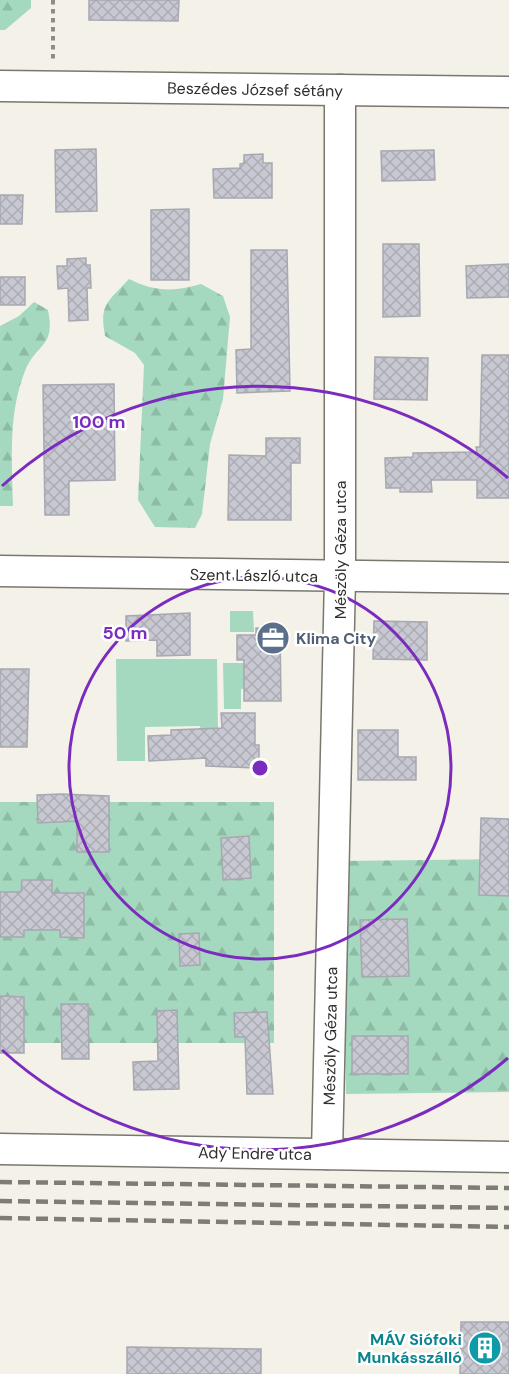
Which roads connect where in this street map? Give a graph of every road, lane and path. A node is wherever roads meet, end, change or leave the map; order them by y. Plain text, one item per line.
1 (52, 0) edge
2 (0, 86) edge
3 (54, 86) junction
4 (340, 90) junction
5 (509, 92) edge
6 (0, 571) edge
7 (340, 577) junction
8 (509, 578) edge
9 (0, 1149) edge
10 (327, 1154) junction
11 (509, 1157) edge

1 - 3 path
2 - 3 street, Beszédes József sétány
3 - 4 street, Beszédes József sétány
4 - 5 street, Beszédes József sétány
4 - 7 street, Mészöly Géza utca
6 - 7 street, Szent László utca
7 - 8 street, Szent László utca
7 - 10 street, Mészöly Géza utca
9 - 10 street, Ady Endre utca
10 - 11 street, Ady Endre utca

